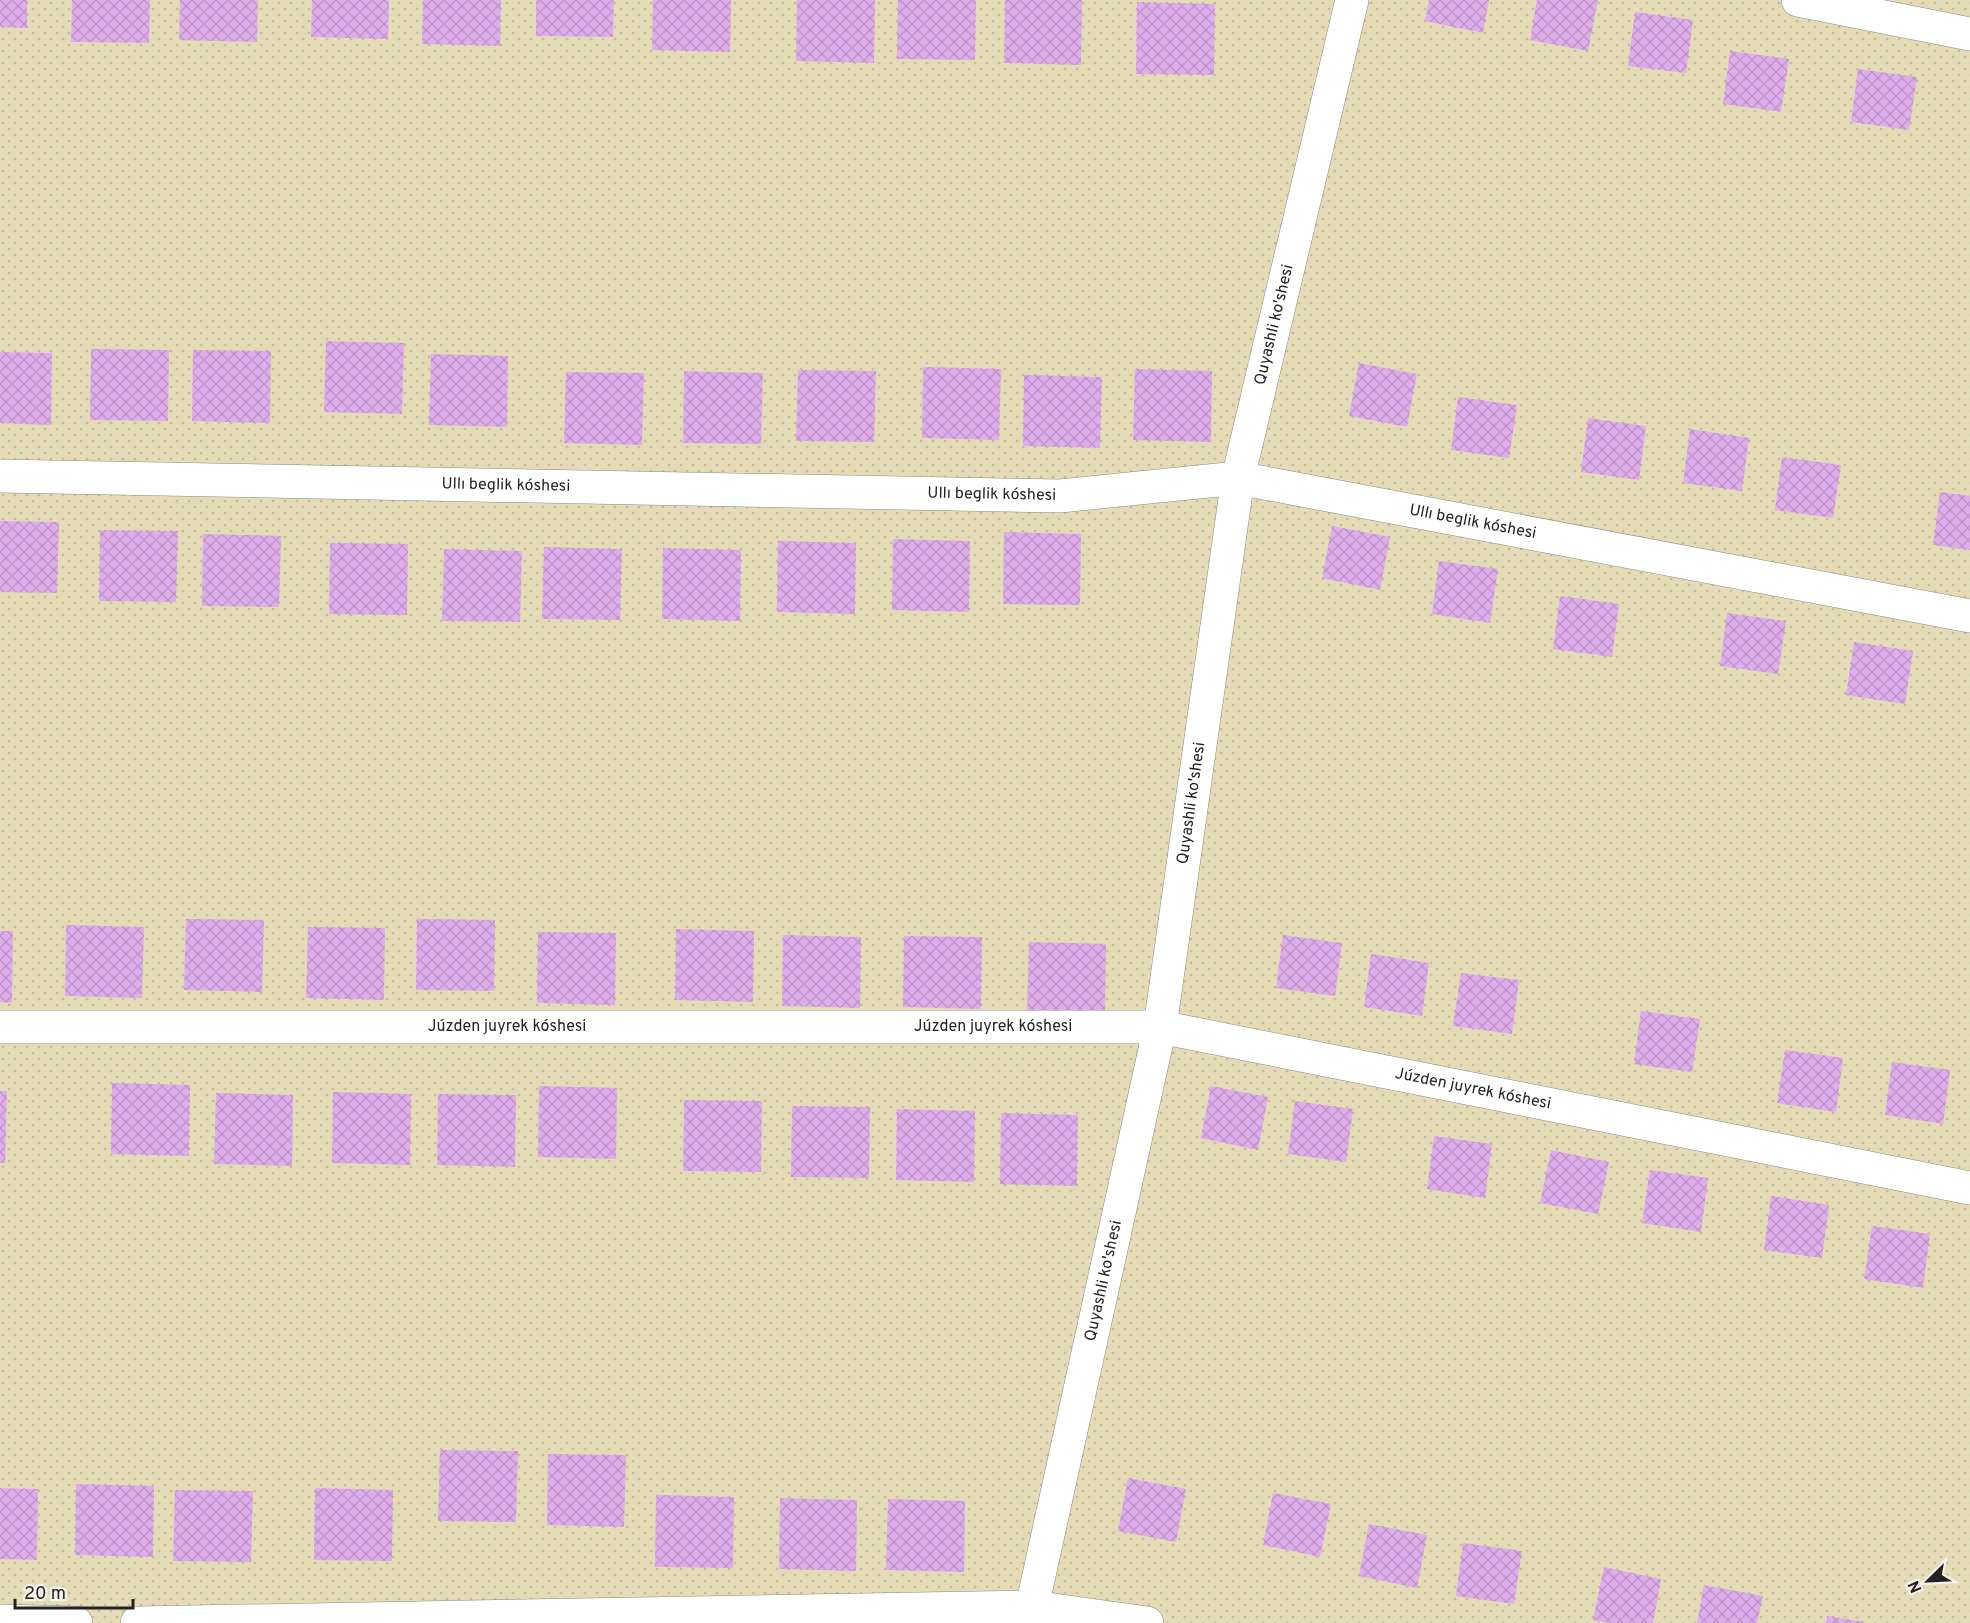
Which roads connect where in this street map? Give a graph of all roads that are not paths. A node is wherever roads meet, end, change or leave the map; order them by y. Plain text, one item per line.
1 (1352, 0) edge
2 (1798, 0) edge
3 (1970, 34) edge
4 (0, 476) edge
5 (1238, 478) junction
6 (1970, 616) edge
7 (0, 1027) edge
8 (1160, 1027) junction
9 (1970, 1188) edge
10 (1032, 1607) junction
11 (0, 1621) edge
12 (76, 1623) edge
13 (137, 1623) edge
14 (1147, 1623) edge

1 - 5 street, Quyashli ko'shesi
2 - 3 street
4 - 5 street, Ullı beglik kóshesi
5 - 6 street, Ullı beglik kóshesi
5 - 8 street, Quyashli ko'shesi
7 - 8 street, Júzden juyrek kóshesi
8 - 9 street, Júzden juyrek kóshesi
8 - 10 street, Quyashli ko'shesi
10 - 13 street
10 - 14 street
11 - 12 street

